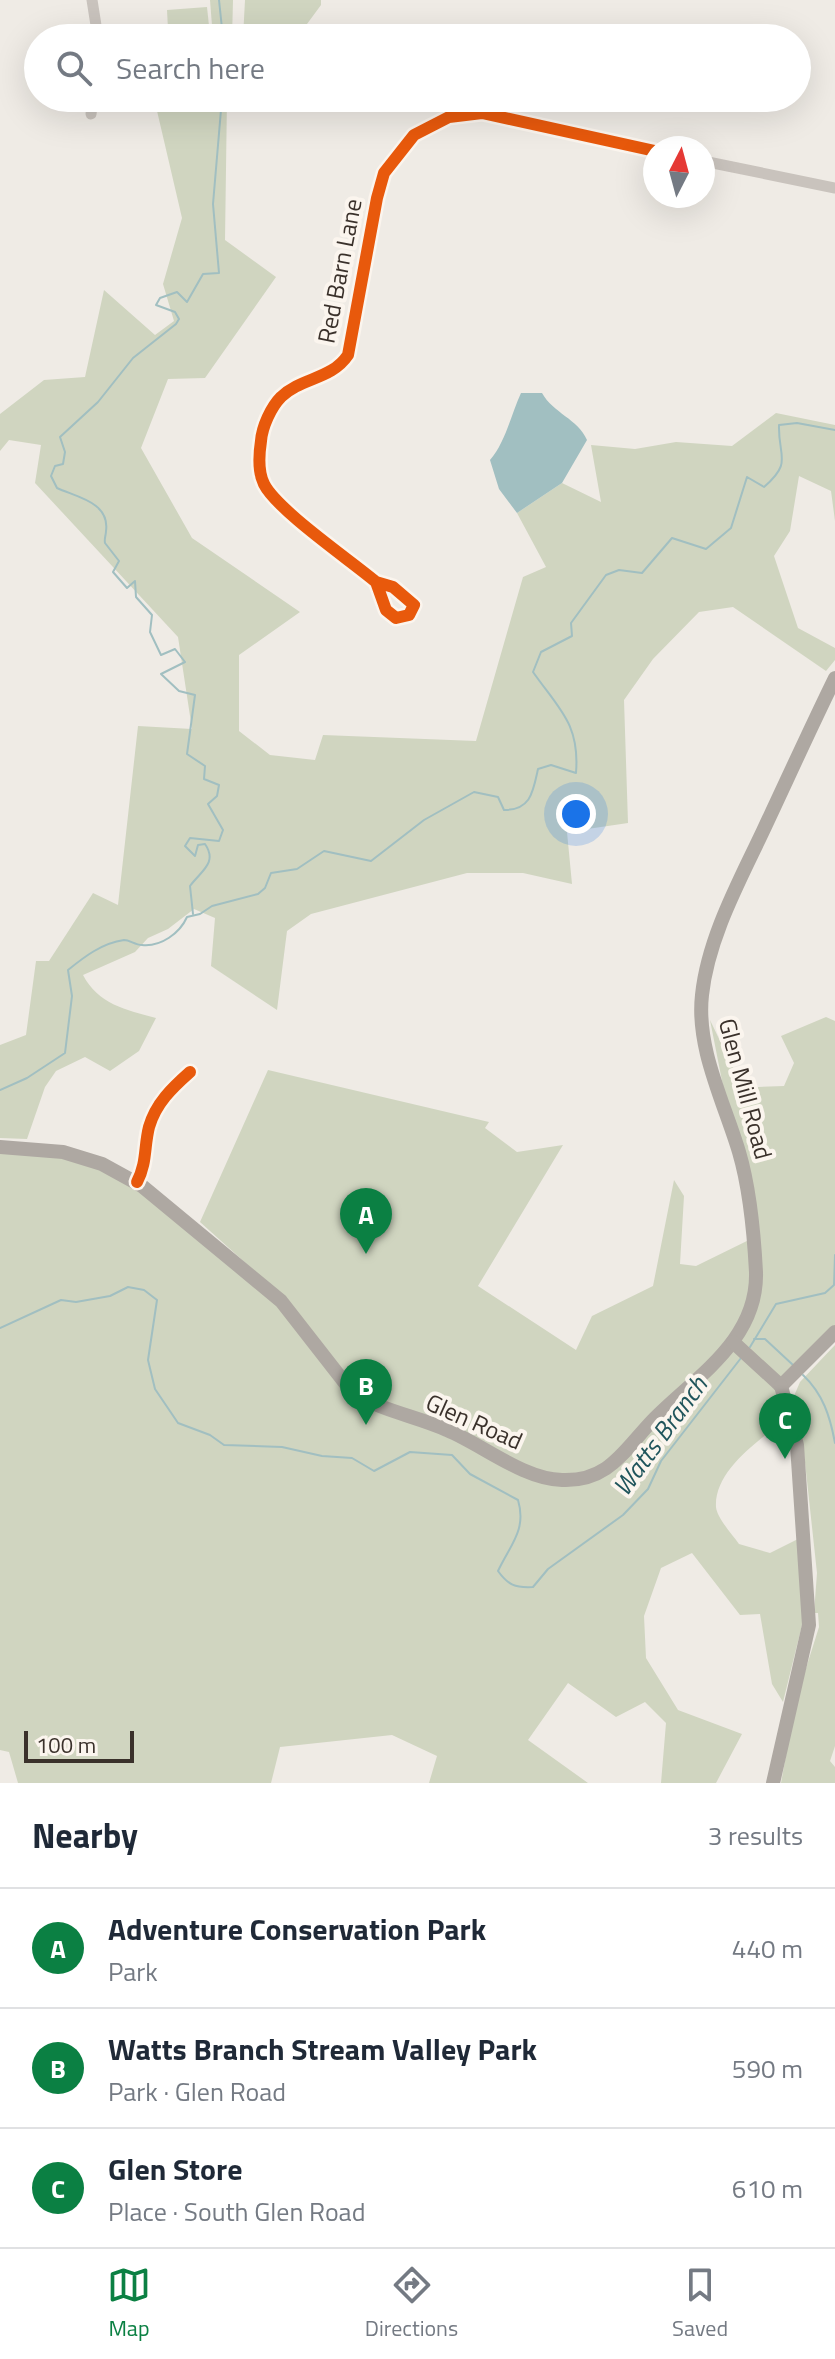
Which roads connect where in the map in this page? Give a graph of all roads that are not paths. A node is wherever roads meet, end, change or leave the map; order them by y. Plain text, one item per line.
1 (92, 0) edge
2 (96, 24) edge
3 (643, 148) edge
4 (715, 163) edge
5 (835, 188) edge
6 (376, 582) dead end
7 (833, 685) edge
8 (190, 1072) dead end
9 (0, 1147) edge
10 (137, 1182) junction
11 (835, 1332) edge
12 (737, 1345) junction
13 (781, 1386) junction
14 (773, 1783) edge

1 - 2 street
3 - 6 street, Red Barn Lane
4 - 5 street
7 - 12 main road, Glen Mill Road
8 - 10 street
9 - 10 main road, Glen Road
10 - 12 main road, Glen Road
11 - 13 main road
12 - 13 main road
13 - 14 main road

